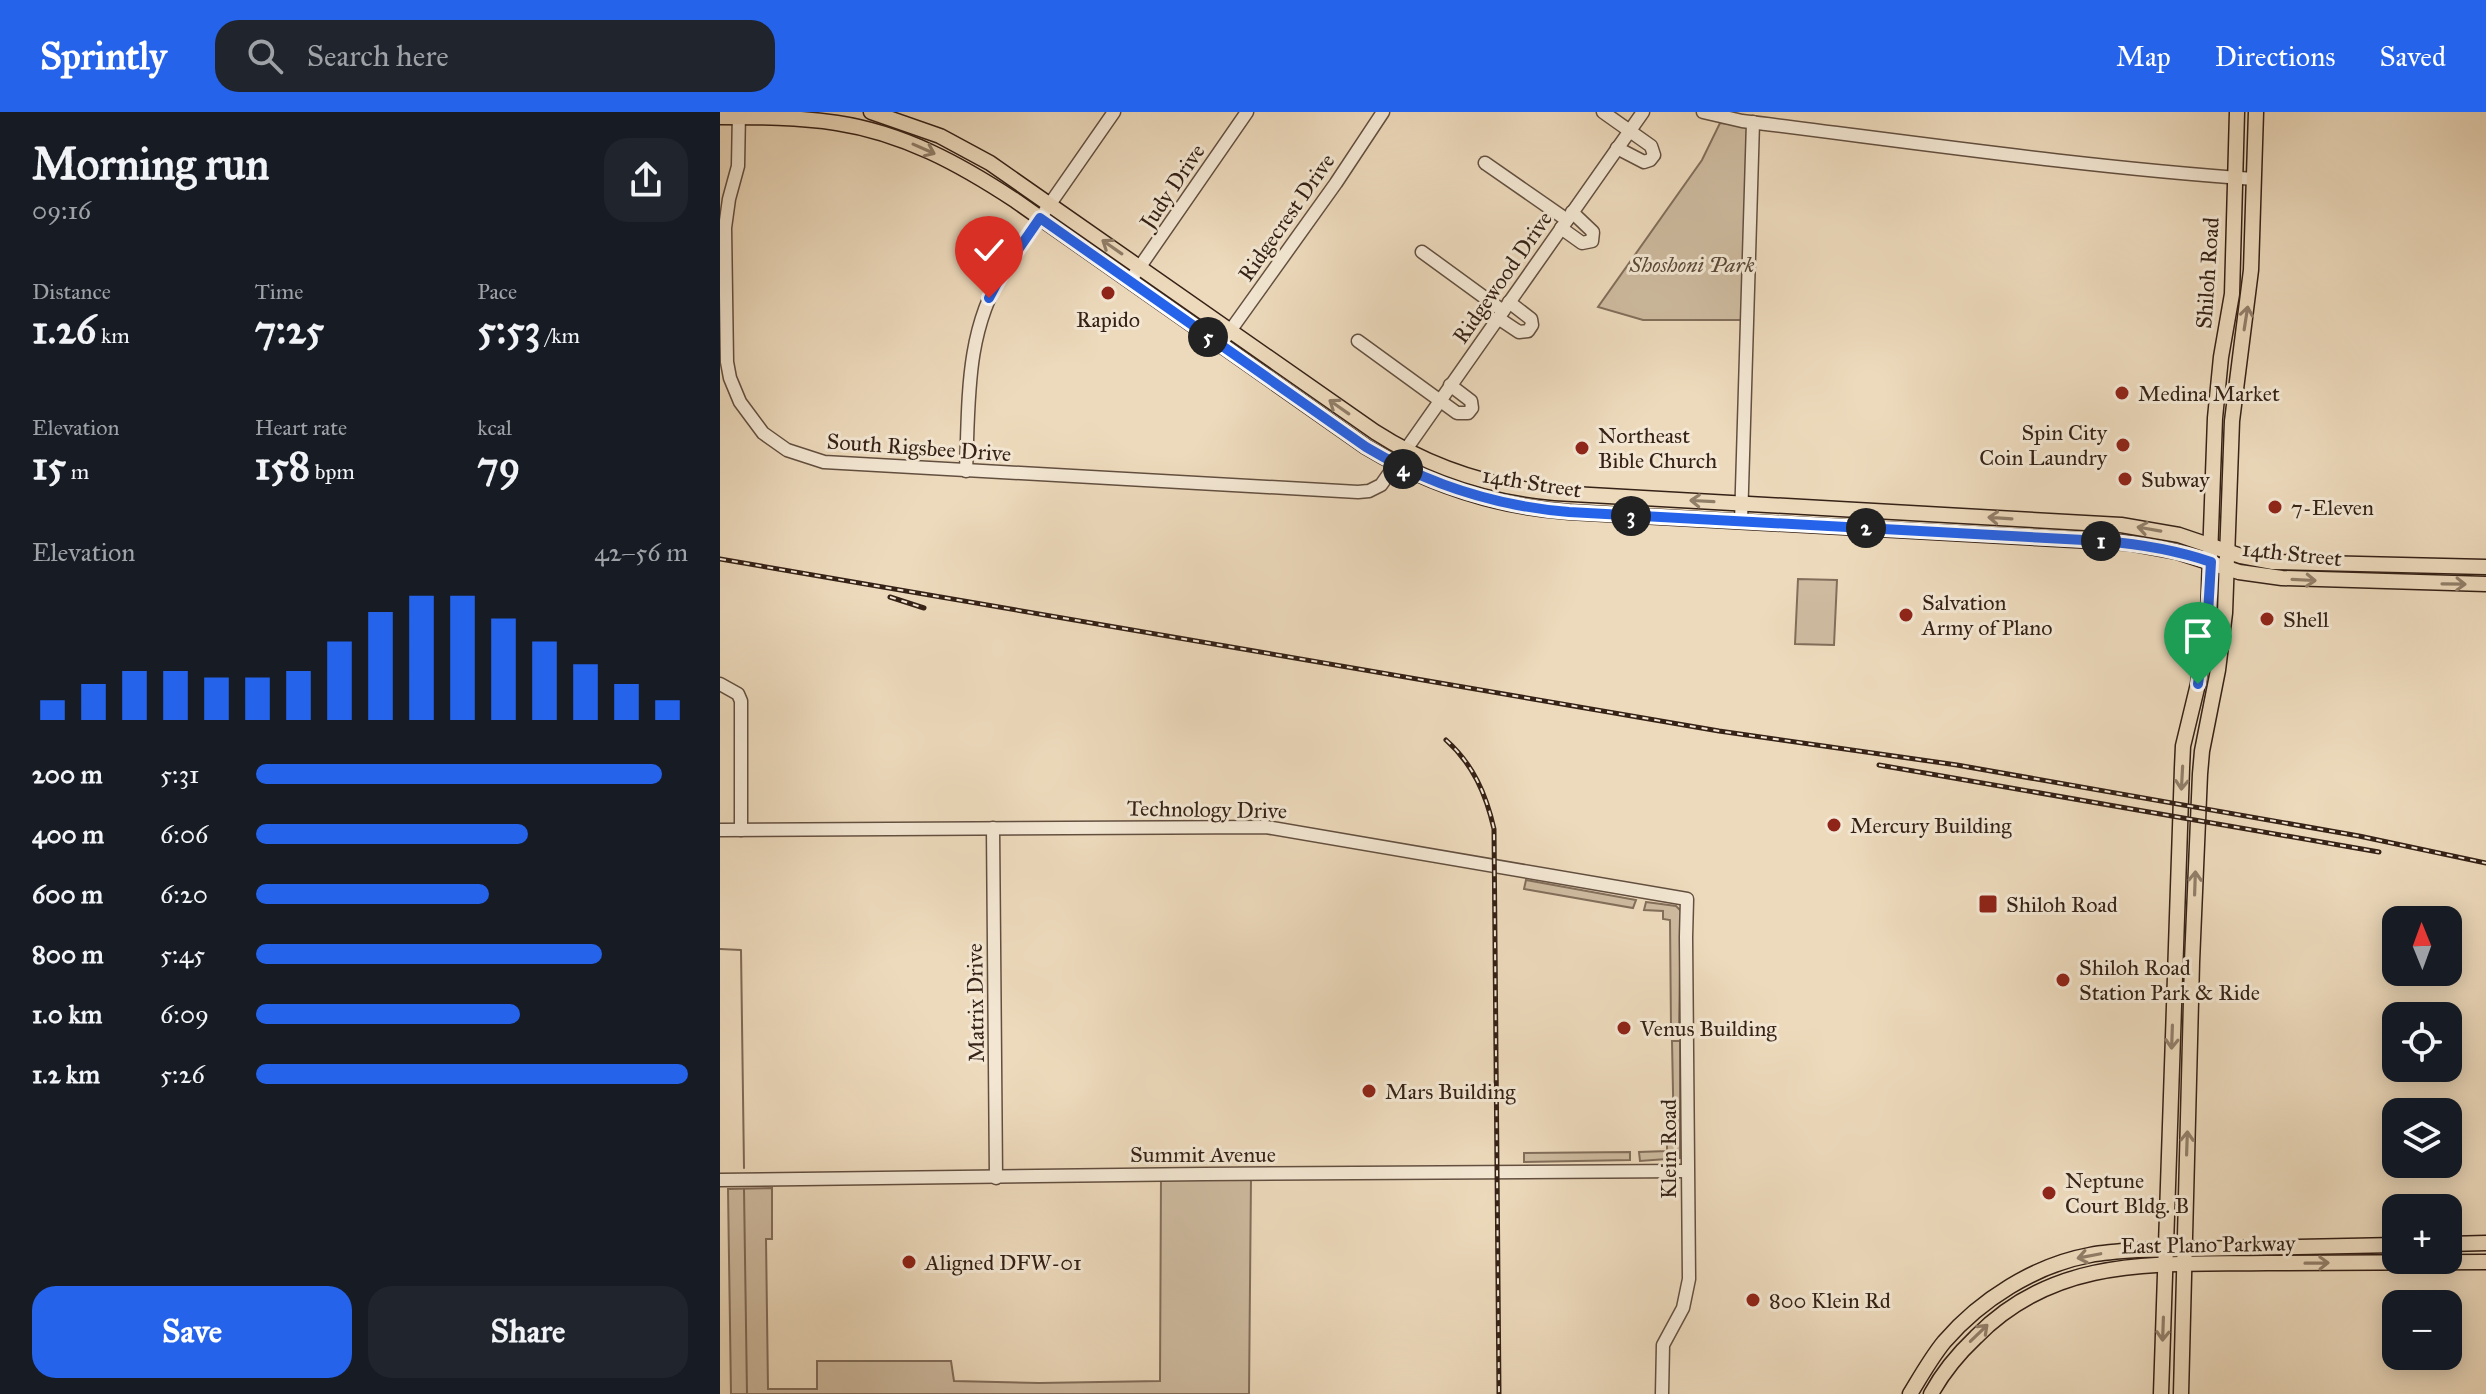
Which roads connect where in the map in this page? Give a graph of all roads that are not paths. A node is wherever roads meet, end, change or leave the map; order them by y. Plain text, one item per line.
1 (871, 112) edge
2 (1247, 112) edge
3 (1383, 112) edge
4 (1603, 112) edge
5 (1643, 112) edge
6 (1703, 112) edge
7 (1799, 112) edge
8 (2237, 112) edge
9 (2256, 112) edge
10 (1111, 113) edge
11 (739, 114) edge
12 (720, 117) edge
13 (1753, 122) junction
14 (1798, 127) junction
15 (1630, 130) junction
16 (1617, 148) junction
17 (1485, 163) dead end
18 (2236, 178) junction
19 (2254, 179) junction
20 (1050, 204) junction
21 (1040, 218) junction
22 (1567, 220) junction
23 (1422, 252) dead end
24 (722, 267) edge
25 (1140, 267) junction
26 (1130, 281) junction
27 (1503, 310) junction
28 (1230, 330) junction
29 (1358, 341) dead end
30 (1220, 345) junction
31 (723, 362) edge
32 (1450, 385) junction
33 (1439, 400) junction
34 (2215, 418) junction
35 (2232, 421) junction
36 (1404, 450) junction
37 (1395, 465) junction
38 (966, 471) junction
39 (1490, 484) junction
40 (1624, 497) junction
41 (1486, 500) junction
42 (1742, 504) junction
43 (1903, 512) junction
44 (1623, 515) junction
45 (2039, 520) junction
46 (1741, 522) junction
47 (1903, 530) junction
48 (2038, 538) junction
49 (2211, 544) junction
50 (2229, 551) junction
51 (2211, 562) junction
52 (2423, 566) junction
53 (2486, 567) edge
54 (2228, 569) junction
55 (2422, 583) junction
56 (2486, 584) edge
57 (720, 684) edge
58 (2186, 731) junction
59 (2205, 734) junction
60 (993, 828) junction
61 (720, 830) edge
62 (741, 830) junction
63 (1687, 899) joint
64 (2170, 1097) junction
65 (2188, 1097) junction
66 (1687, 1171) junction
67 (996, 1178) junction
68 (720, 1180) edge
69 (2485, 1243) edge
70 (2462, 1244) edge
71 (2368, 1246) junction
72 (2382, 1246) edge
73 (2183, 1256) junction
74 (2166, 1257) junction
75 (2368, 1262) junction
76 (2485, 1262) edge
77 (1995, 1297) junction
78 (2004, 1310) junction
79 (1662, 1394) edge
80 (1910, 1394) edge
81 (1931, 1394) edge
82 (2161, 1394) edge
83 (2181, 1394) edge

1 - 20 main road, 14th Street
2 - 25 street, Judy Drive
3 - 28 street, Ridgecrest Drive
4 - 15 street
5 - 15 street, Ridgewood Drive
6 - 13 street
7 - 14 street
8 - 18 main road, Shiloh Road
9 - 19 main road, Shiloh Road
10 - 20 street
11 - 12 main road, 14th Street
11 -> 21 main road, 14th Street
11 - 24 street, South Rigsbee Drive
13 - 14 street
13 - 42 street
14 - 18 street
15 - 16 street, Ridgewood Drive
15 - 16 street
16 - 22 street, Ridgewood Drive
17 - 22 street
18 - 19 street
18 - 34 main road, Shiloh Road
35 -> 19 main road, Shiloh Road
20 - 21 street
25 -> 20 main road, 14th Street
21 - 26 main road, 14th Street
21 - 38 street
22 - 27 street, Ridgewood Drive
23 - 27 street
24 - 31 street, South Rigsbee Drive
25 - 26 street, Judy Drive
25 - 28 main road, 14th Street
26 - 30 main road, 14th Street
27 - 32 street, Ridgewood Drive
28 - 30 street, Ridgecrest Drive
36 -> 28 main road, 14th Street
29 - 33 street
30 - 37 main road, 14th Street
31 - 38 street, South Rigsbee Drive
32 - 33 street, Ridgewood Drive
32 - 33 street
33 - 36 street, Ridgewood Drive
34 - 35 main road
34 - 49 main road, Shiloh Road
35 - 50 main road, Shiloh Road
36 - 37 street, Ridgewood Drive
36 - 39 main road, 14th Street
37 - 38 street, South Rigsbee Drive
37 - 41 main road, 14th Street
39 - 40 main road, 14th Street
39 - 41 main road
42 -> 40 main road, 14th Street
40 - 44 main road
41 - 44 main road, 14th Street
42 - 43 main road, 14th Street
42 - 46 street
45 -> 43 main road, 14th Street
43 - 47 main road
44 - 46 main road, 14th Street
45 - 48 main road
49 -> 45 main road, 14th Street
46 - 47 main road, 14th Street
47 - 48 main road, 14th Street
48 - 51 main road, 14th Street
49 - 50 main road, 14th Street
49 - 51 main road, Shiloh Road
50 - 52 main road, 14th Street
50 - 54 main road, Shiloh Road
51 - 54 main road, 14th Street
51 - 58 main road, Shiloh Road
52 - 53 main road, 14th Street
52 - 55 main road
54 -> 55 main road, 14th Street
54 - 59 main road, Shiloh Road
55 -> 56 main road, 14th Street
57 - 62 street
58 - 59 main road
58 -> 64 main road, Shiloh Road
65 -> 59 main road, Shiloh Road
60 - 62 street, Technology Drive
60 - 63 street, Technology Drive
60 - 67 street, Matrix Drive
61 - 62 street, Technology Drive
63 - 66 street, Klein Road
64 - 65 main road
64 - 74 main road, Shiloh Road
73 -> 65 main road, Shiloh Road
66 - 67 street, Summit Avenue
66 - 79 street, Klein Road
67 - 68 street, Summit Avenue
69 - 70 main road
69 - 76 main road
71 - 72 main road, East Plano Parkway
71 - 73 main road, East Plano Parkway
71 - 75 main road
73 - 74 main road, East Plano Parkway
73 -> 75 main road, East Plano Parkway
73 - 83 main road, Shiloh Road
74 -> 77 main road, East Plano Parkway
74 - 78 main road, East Plano Parkway
74 -> 82 main road, Shiloh Road
75 - 76 main road, East Plano Parkway
77 - 78 main road
77 - 80 main road, East Plano Parkway
81 -> 78 main road, East Plano Parkway

